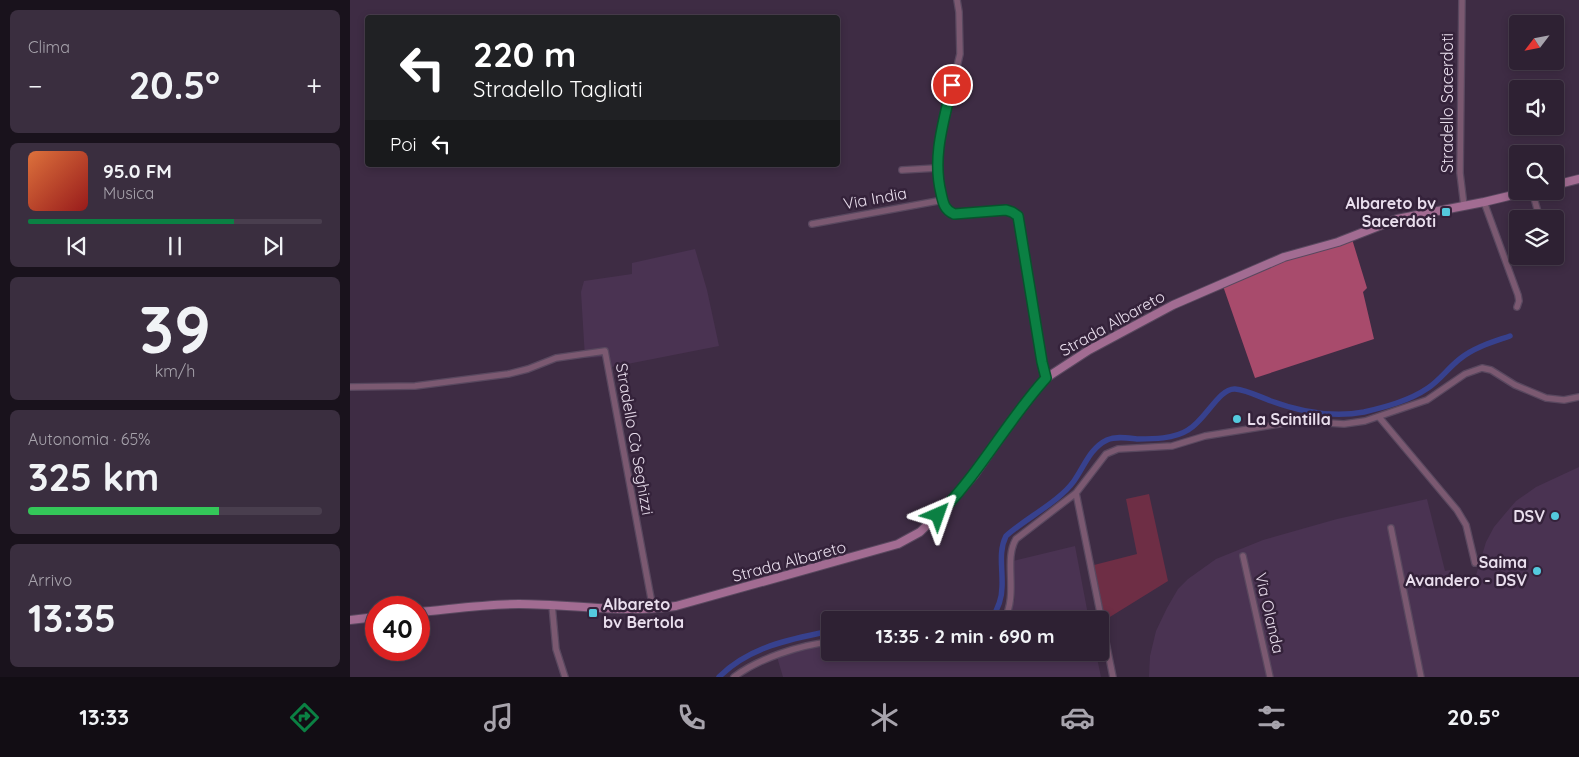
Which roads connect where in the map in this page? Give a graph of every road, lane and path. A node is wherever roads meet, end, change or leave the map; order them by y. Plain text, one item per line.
1 (957, 0) edge
2 (1462, 0) edge
3 (937, 168) junction
4 (902, 170) dead end
5 (1579, 179) edge
6 (1564, 183) edge
7 (1509, 196) edge
8 (942, 200) junction
9 (1484, 202) junction
10 (1464, 206) junction
11 (812, 224) dead end
12 (1517, 307) dead end
13 (1046, 378) junction
14 (350, 387) edge
15 (1579, 397) edge
16 (1379, 417) junction
17 (1076, 493) junction
18 (1391, 528) dead end
19 (1243, 556) dead end
20 (1475, 563) dead end
21 (552, 605) junction
22 (653, 609) junction
23 (430, 611) edge
24 (1007, 611) edge
25 (365, 618) edge
26 (350, 620) edge
27 (821, 644) edge
28 (565, 677) edge
29 (734, 677) edge
30 (1113, 677) edge
31 (1270, 677) edge
32 (1421, 677) edge

1 - 3 street
2 - 10 street, Stradello Sacerdoti
3 - 4 street
3 - 8 street
5 - 6 street
7 - 9 street, Strada Albareto
8 - 11 street, Via India
8 - 13 street
9 - 10 street, Strada Albareto
9 - 12 street
10 - 13 street, Strada Albareto
13 - 22 street, Strada Albareto
14 - 22 street, Stradello Cà Seghizzi
15 - 16 street
16 - 17 street
16 - 20 street
17 - 24 street
17 - 30 street
18 - 32 street
19 - 31 street, Via Olanda
21 - 22 street, Strada Albareto
21 - 23 street, Strada Albareto
21 - 28 street
25 - 26 street
27 - 29 street

